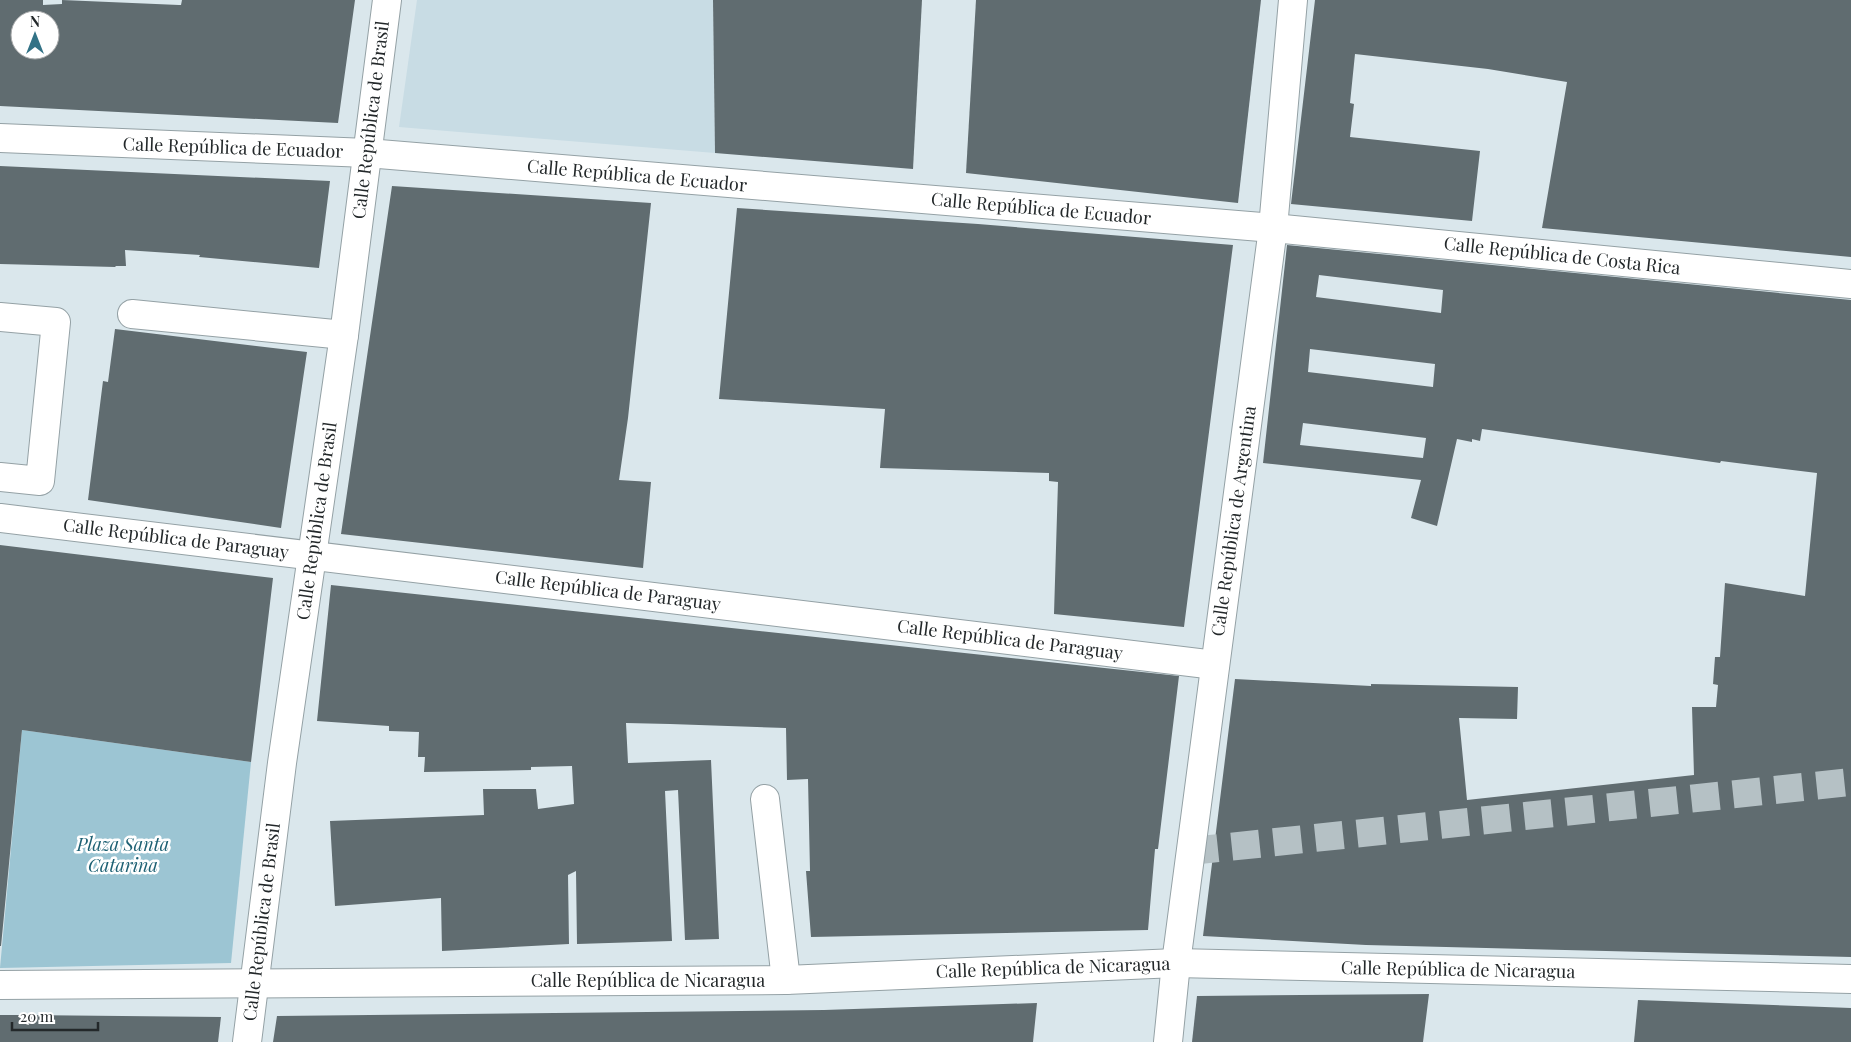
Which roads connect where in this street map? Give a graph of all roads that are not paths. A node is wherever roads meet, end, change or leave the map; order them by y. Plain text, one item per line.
1 (386, 0) edge
2 (1294, 0) edge
3 (0, 138) edge
4 (367, 153) junction
5 (1273, 228) junction
6 (1851, 284) edge
7 (132, 314) dead end
8 (0, 317) edge
9 (344, 335) junction
10 (0, 478) edge
11 (0, 518) edge
12 (312, 556) junction
13 (1215, 665) junction
14 (765, 799) dead end
15 (1176, 963) junction
16 (1851, 979) edge
17 (786, 980) junction
18 (255, 982) junction
19 (0, 985) edge
20 (247, 1042) edge
21 (1168, 1042) edge

1 - 4 street, Calle República de Brasil
2 - 5 street, Calle República de Argentina
3 - 4 street, Calle República de Ecuador
4 - 5 street, Calle República de Ecuador
4 - 9 street, Calle República de Brasil
5 - 6 street, Calle República de Costa Rica
5 - 13 street, Calle República de Argentina
7 - 9 street
8 - 10 street
9 - 12 street, Calle República de Brasil
11 - 12 street, Calle República de Paraguay
12 - 13 street, Calle República de Paraguay
12 - 18 street, Calle República de Brasil
13 - 15 street, Calle República de Argentina
14 - 17 street
15 - 16 street, Calle República de Nicaragua
15 - 17 street, Calle República de Nicaragua
15 - 21 street, Calle República de Argentina
17 - 18 street, Calle República de Nicaragua
18 - 19 street, Calle República de Nicaragua
18 - 20 street, Calle República de Brasil

